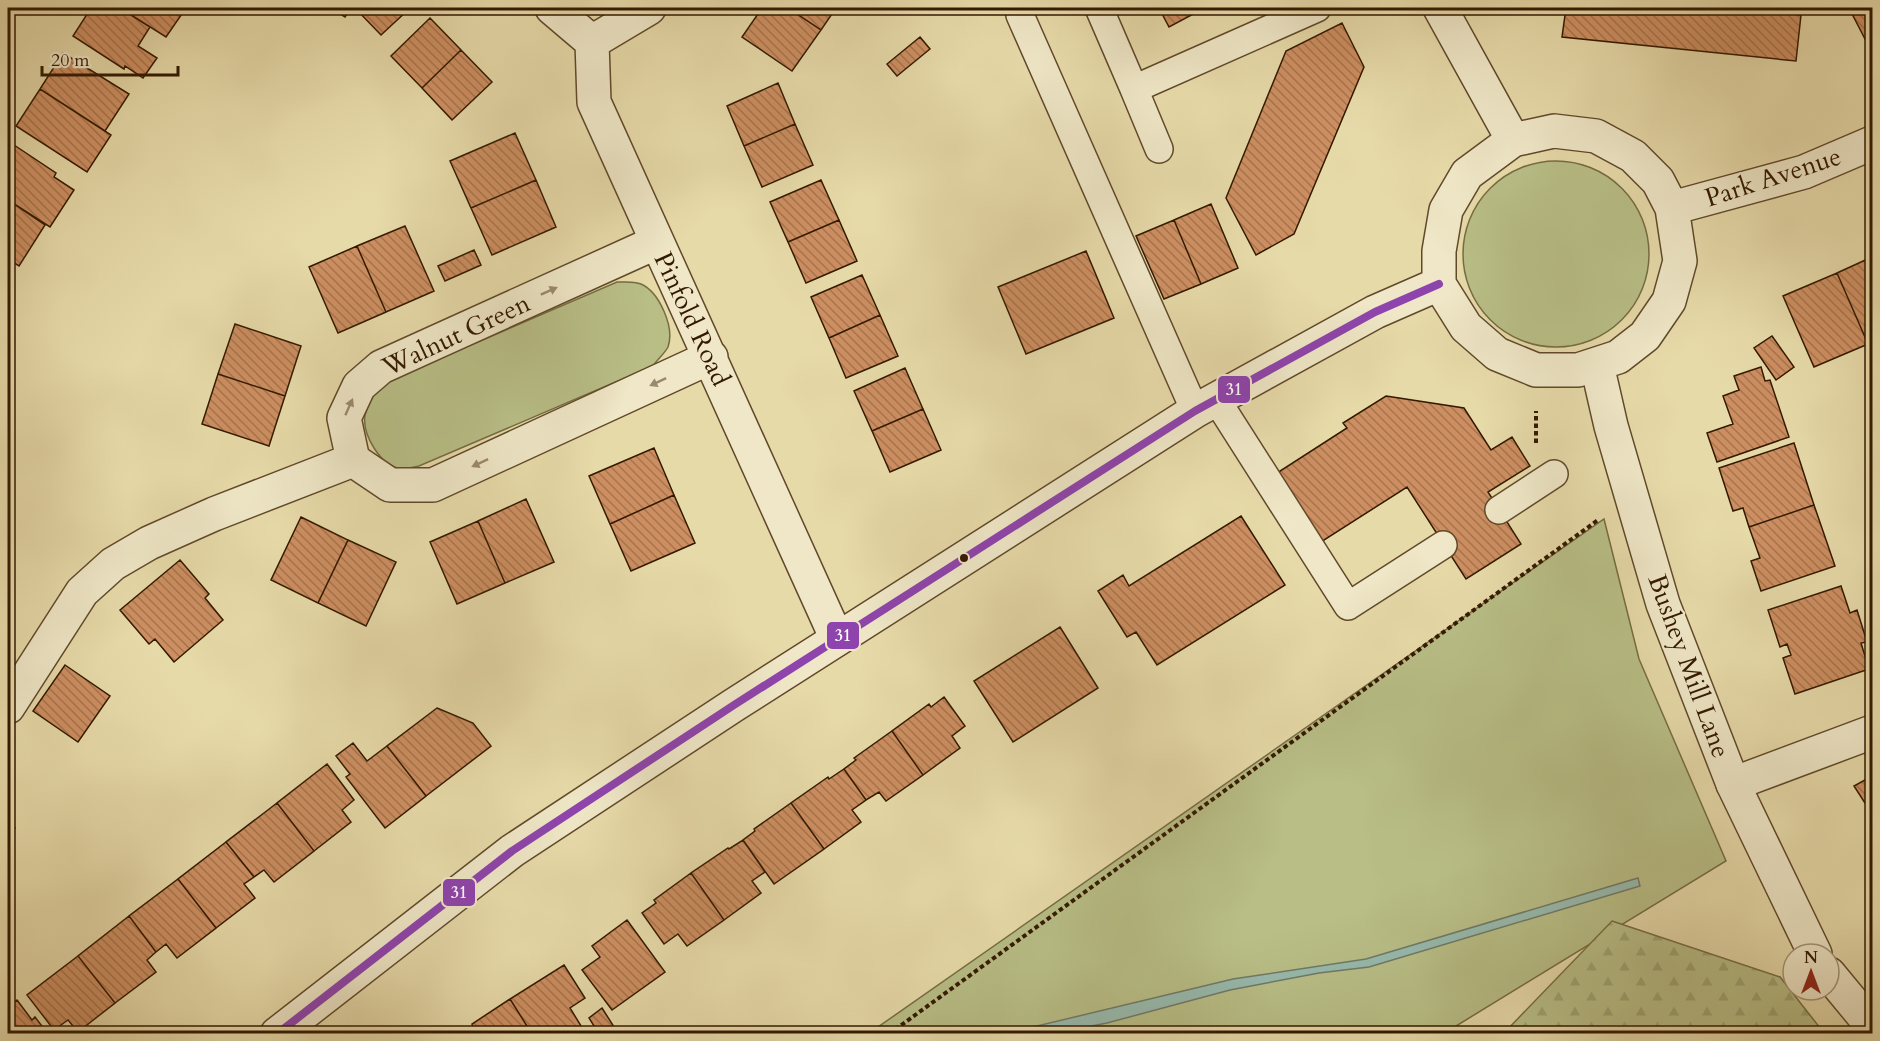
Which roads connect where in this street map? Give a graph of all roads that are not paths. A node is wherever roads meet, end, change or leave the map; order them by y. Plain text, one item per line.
1 (552, 8) edge
2 (649, 8) edge
3 (1098, 8) edge
4 (1317, 8) edge
5 (1440, 8) edge
6 (1020, 15) dead end
7 (592, 42) junction
8 (1134, 89) junction
9 (1514, 140) junction
10 (1872, 143) edge
11 (1159, 149) dead end
12 (1672, 208) junction
13 (657, 242) junction
14 (1439, 284) junction
15 (711, 357) junction
16 (1597, 365) junction
17 (1206, 405) junction
18 (352, 460) junction
19 (1545, 480) road end
20 (1499, 510) dead end
21 (1443, 545) dead end
22 (837, 639) junction
23 (8, 707) edge
24 (1872, 732) edge
25 (1733, 783) junction
26 (1809, 942) edge
27 (1841, 989) edge
28 (1872, 1026) edge
29 (277, 1034) edge

1 - 7 street
2 - 7 street
3 - 8 lane
4 - 8 lane
5 - 9 street
6 - 17 lane
7 - 13 street, Pinfold Road
8 - 11 lane
9 - 12 street
9 - 14 street
10 - 12 street, Park Avenue
12 - 16 street
13 - 15 street, Pinfold Road
18 -> 13 street, Walnut Green
14 - 16 street
14 - 17 street
15 -> 18 street
15 - 22 street, Pinfold Road
16 - 25 street, Bushey Mill Lane
17 - 21 lane
17 - 22 street
18 - 23 street
19 - 20 lane
22 - 29 street
24 - 25 street
25 - 26 street, Bushey Mill Lane
27 - 28 street

